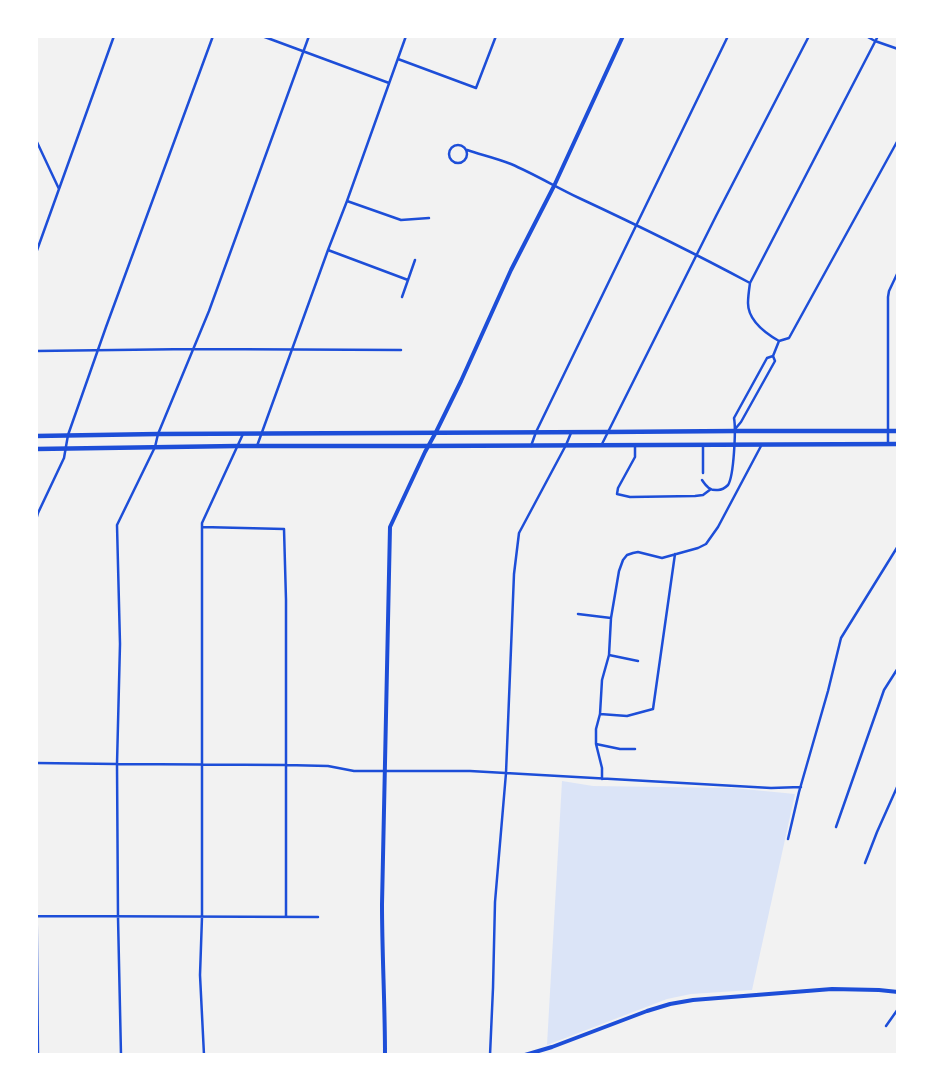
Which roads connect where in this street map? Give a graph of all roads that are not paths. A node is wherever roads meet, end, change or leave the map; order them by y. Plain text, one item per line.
1 (114, 36) edge
2 (213, 36) edge
3 (262, 36) edge
4 (310, 36) edge
5 (406, 36) edge
6 (496, 36) edge
7 (623, 36) edge
8 (728, 36) edge
9 (809, 36) edge
10 (866, 36) edge
11 (878, 36) edge
12 (875, 41) junction
13 (898, 50) edge
14 (304, 52) junction
15 (398, 59) junction
16 (389, 83) junction
17 (36, 140) edge
18 (898, 140) edge
19 (467, 150) junction
20 (554, 186) junction
21 (59, 189) junction
22 (347, 201) junction
23 (429, 218) dead end
24 (637, 225) junction
25 (328, 250) junction
26 (36, 253) edge
27 (698, 255) junction
28 (416, 260) dead end
29 (898, 272) edge
30 (408, 280) junction
31 (750, 283) junction
32 (402, 297) dead end
33 (779, 341) junction
34 (193, 349) junction
35 (292, 350) junction
36 (401, 350) dead end
37 (36, 351) edge
38 (98, 351) junction
39 (773, 356) junction
40 (736, 429) junction
41 (888, 431) junction
42 (898, 431) edge
43 (436, 432) junction
44 (536, 432) junction
45 (571, 432) junction
46 (608, 432) junction
47 (158, 434) junction
48 (243, 434) junction
49 (262, 434) junction
50 (68, 435) junction
51 (36, 436) edge
52 (734, 444) junction
53 (762, 444) junction
54 (888, 444) junction
55 (898, 444) edge
56 (566, 445) junction
57 (601, 445) junction
58 (635, 445) junction
59 (702, 445) junction
60 (237, 446) junction
61 (257, 446) junction
62 (428, 446) junction
63 (531, 446) junction
64 (155, 447) junction
65 (65, 448) junction
66 (36, 449) edge
67 (703, 473) dead end
68 (702, 480) dead end
69 (711, 489) junction
70 (36, 520) edge
71 (202, 527) junction
72 (898, 546) edge
73 (676, 554) junction
74 (578, 614) dead end
75 (611, 618) junction
76 (609, 656) junction
77 (638, 661) dead end
78 (898, 668) edge
79 (600, 714) junction
80 (596, 744) junction
81 (635, 749) dead end
82 (36, 762) edge
83 (117, 764) junction
84 (201, 764) junction
85 (286, 765) junction
86 (385, 771) junction
87 (506, 773) junction
88 (602, 779) junction
89 (898, 785) edge
90 (800, 787) junction
91 (836, 827) dead end
92 (788, 839) dead end
93 (36, 845) edge
94 (865, 863) dead end
95 (37, 916) edge
96 (118, 917) junction
97 (202, 917) junction
98 (286, 917) junction
99 (318, 917) dead end
100 (898, 992) edge
101 (898, 1009) edge
102 (886, 1026) dead end
103 (38, 1055) edge
104 (121, 1055) edge
105 (204, 1055) edge
106 (385, 1055) edge
107 (490, 1055) edge
108 (526, 1055) edge

1 - 21 street
2 - 38 street
3 - 14 street
4 - 14 street
5 - 15 street
6 - 15 street
7 - 20 main road
8 - 24 street
9 - 27 street
10 - 12 street
11 - 12 street
12 - 13 street
12 - 31 street
14 - 16 street
14 - 34 street
15 - 16 street
16 - 22 street
17 - 21 street
18 - 33 street
19 - 19 street
19 - 20 street
20 - 24 street
20 - 43 main road
21 - 26 street
22 - 23 street
22 - 25 street
24 - 27 street
24 - 44 street
25 - 30 street
25 - 35 street
27 - 31 street
27 - 46 street
28 - 30 street
29 - 41 street
30 - 32 street
31 - 33 street
33 - 39 street
34 - 35 street
34 - 38 street
34 - 47 street
35 - 36 street
35 - 49 street
37 - 38 street
38 - 50 street
39 - 40 street
39 - 40 street
40 - 41 main road
40 - 46 main road
40 - 52 street
41 - 42 main road
41 - 54 street
43 - 44 main road
43 - 49 main road
43 - 62 main road
44 - 45 main road
44 - 63 street
45 - 46 main road
45 - 56 street
46 - 57 street
47 - 48 main road
47 - 50 main road
47 - 64 street
48 - 49 main road
48 - 60 street
49 - 61 street
50 - 51 main road
50 - 65 street
52 - 53 main road
52 - 59 main road
52 - 69 street
53 - 54 main road
53 - 73 street
54 - 55 main road
56 - 57 main road
56 - 63 main road
56 - 87 street
57 - 58 main road
58 - 59 main road
58 - 69 street
59 - 67 street
60 - 61 main road
60 - 64 main road
60 - 71 street
61 - 62 main road
62 - 63 main road
62 - 86 main road
64 - 65 main road
64 - 83 street
65 - 66 main road
65 - 70 street
68 - 69 street
71 - 84 street
71 - 85 street
72 - 90 street
73 - 75 street
73 - 79 street
74 - 75 street
75 - 76 street
76 - 77 street
76 - 79 street
78 - 91 street
79 - 80 street
80 - 81 street
80 - 88 street
82 - 83 street
83 - 84 street
83 - 96 street
84 - 85 street
84 - 97 street
85 - 86 street
85 - 98 street
86 - 87 street
86 - 106 main road
87 - 88 street
87 - 107 street
88 - 90 street
89 - 94 street
90 - 92 street
93 - 95 street
95 - 96 street
95 - 103 street
96 - 97 street
96 - 104 street
97 - 98 street
97 - 105 street
98 - 99 street
100 - 108 main road
101 - 102 street

